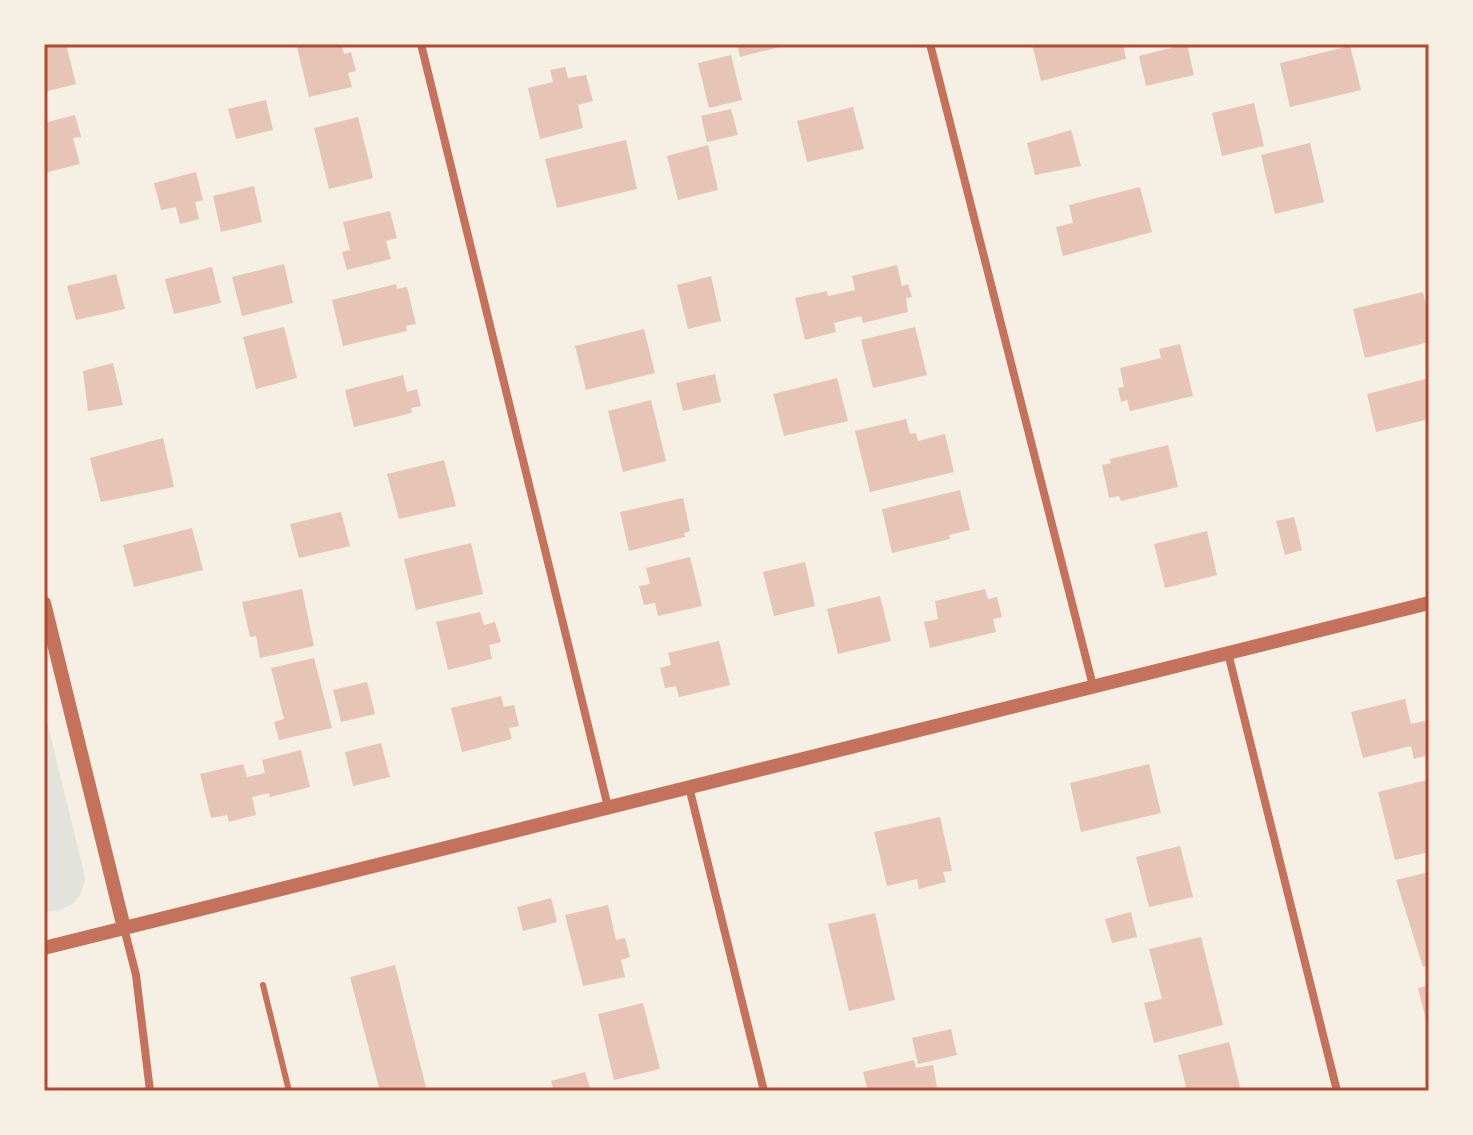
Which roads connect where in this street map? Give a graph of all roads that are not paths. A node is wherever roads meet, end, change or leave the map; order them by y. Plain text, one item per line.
1 (421, 44) edge
2 (930, 44) edge
3 (44, 603) edge
4 (1429, 603) edge
5 (1228, 653) junction
6 (1093, 686) junction
7 (689, 787) junction
8 (608, 807) junction
9 (124, 928) junction
10 (44, 948) edge
11 (263, 985) dead end
12 (150, 1091) edge
13 (289, 1091) edge
14 (764, 1091) edge
15 (1337, 1091) edge

1 - 8 street
2 - 6 street
3 - 9 street
4 - 5 street
5 - 6 street
5 - 15 street
6 - 7 street
7 - 8 street
7 - 14 street
8 - 9 street
9 - 10 street
9 - 12 street
11 - 13 lane

